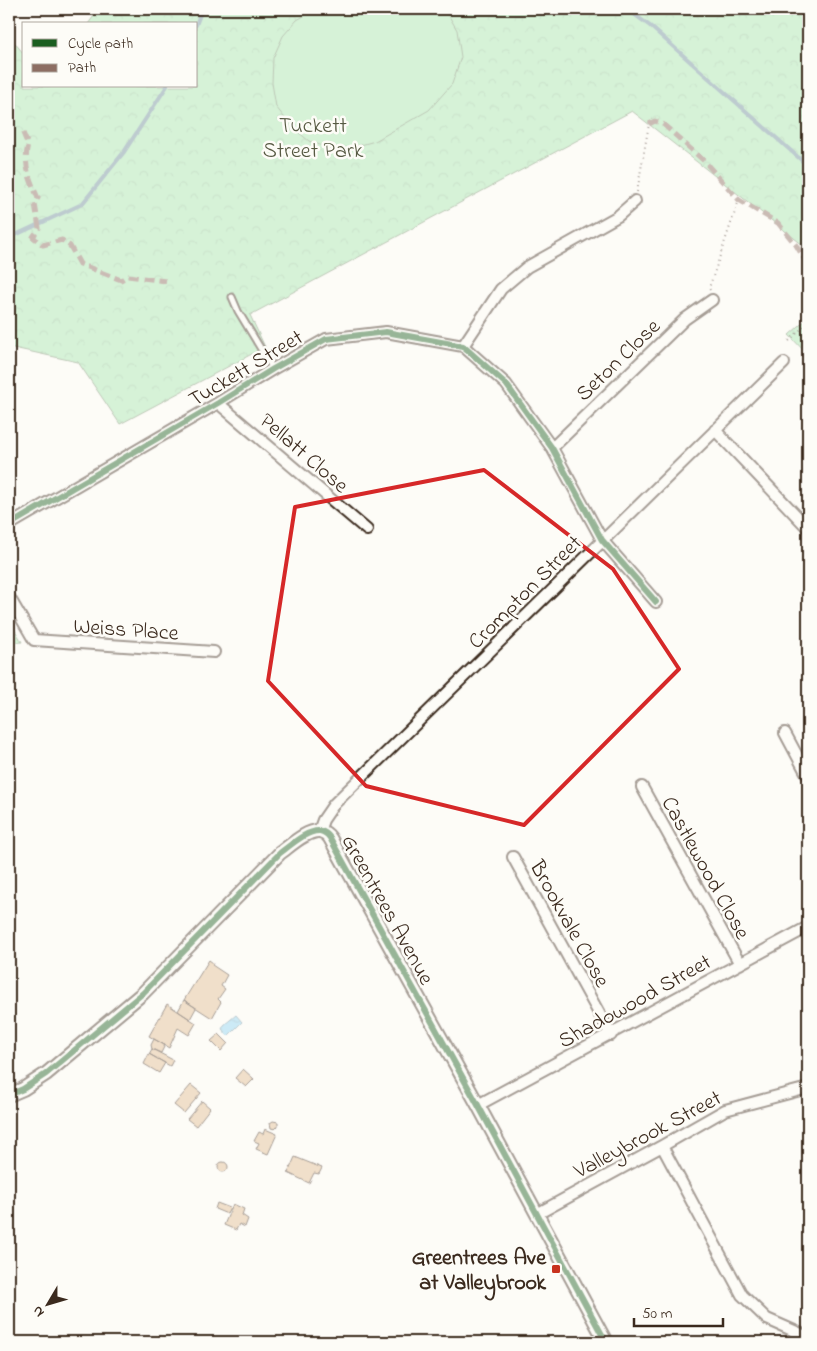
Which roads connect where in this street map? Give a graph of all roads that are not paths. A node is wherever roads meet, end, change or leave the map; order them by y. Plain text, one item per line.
1 (635, 201) road end
2 (232, 297) dead end
3 (712, 300) road end
4 (463, 346) junction
5 (784, 363) dead end
6 (272, 369) junction
7 (218, 403) junction
8 (715, 430) junction
9 (552, 448) junction
10 (9, 525) edge
11 (808, 528) edge
12 (367, 530) dead end
13 (602, 540) junction
14 (9, 596) edge
15 (656, 602) dead end
16 (214, 652) dead end
17 (785, 733) dead end
18 (808, 776) edge
19 (642, 787) dead end
20 (319, 831) junction
21 (513, 857) dead end
22 (808, 927) edge
23 (740, 964) junction
24 (611, 1035) junction
25 (808, 1088) edge
26 (9, 1095) edge
27 (478, 1105) junction
28 (662, 1146) junction
29 (537, 1214) junction
30 (808, 1337) edge
31 (606, 1342) edge

1 - 4 street
2 - 6 lane
3 - 9 street, Seton Close
4 - 6 street, Tuckett Street
4 - 9 street
5 - 8 street, Crompton Street
6 - 7 street, Tuckett Street
7 - 10 street, Tuckett Street
7 - 12 street, Pellatt Close
8 - 11 street
8 - 13 street, Crompton Street
9 - 13 street
13 - 15 street
13 - 20 street, Crompton Street
14 - 16 street, Weiss Place
17 - 18 street
19 - 23 street, Castlewood Close
20 - 26 street, Greentrees Avenue
20 - 27 street, Greentrees Avenue
21 - 24 street, Brookvale Close
22 - 23 street, Shadowood Street
23 - 24 street, Shadowood Street
24 - 27 street, Shadowood Street
25 - 28 street, Valleybrook Street
27 - 29 street, Greentrees Avenue
28 - 29 street, Valleybrook Street
28 - 30 street
29 - 31 street, Greentrees Avenue

